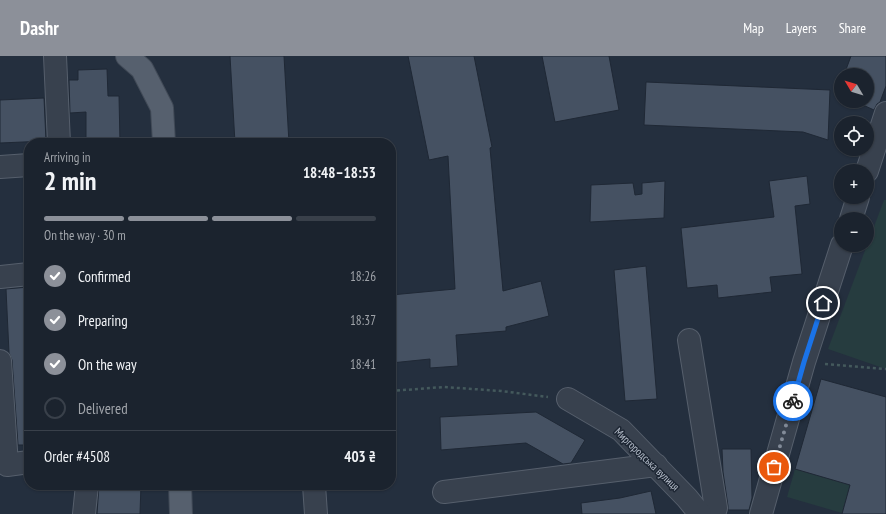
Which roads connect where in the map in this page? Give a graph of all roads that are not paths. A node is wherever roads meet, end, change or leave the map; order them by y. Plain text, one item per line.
1 (55, 56) edge
2 (126, 56) edge
3 (886, 113) edge
4 (58, 138) edge
5 (164, 138) edge
6 (869, 164) edge
7 (24, 165) edge
8 (0, 167) edge
9 (840, 252) edge
10 (24, 274) edge
11 (0, 276) edge
12 (689, 340) dead end
13 (0, 361) edge
14 (568, 399) road end
15 (24, 463) edge
16 (656, 465) junction
17 (86, 490) edge
18 (180, 490) edge
19 (314, 490) edge
20 (444, 492) dead end
21 (84, 514) edge
22 (181, 514) edge
23 (316, 514) edge
24 (700, 514) edge
25 (714, 514) edge
26 (761, 514) edge

1 - 4 street
2 - 5 main road
3 - 6 street
7 - 8 street
9 - 26 street
10 - 11 street
12 - 25 street
13 - 15 street
14 - 16 street, Миргородська вулиця
16 - 20 street
16 - 24 street, Миргородська вулиця
17 - 21 street
18 - 22 main road
19 - 23 street

